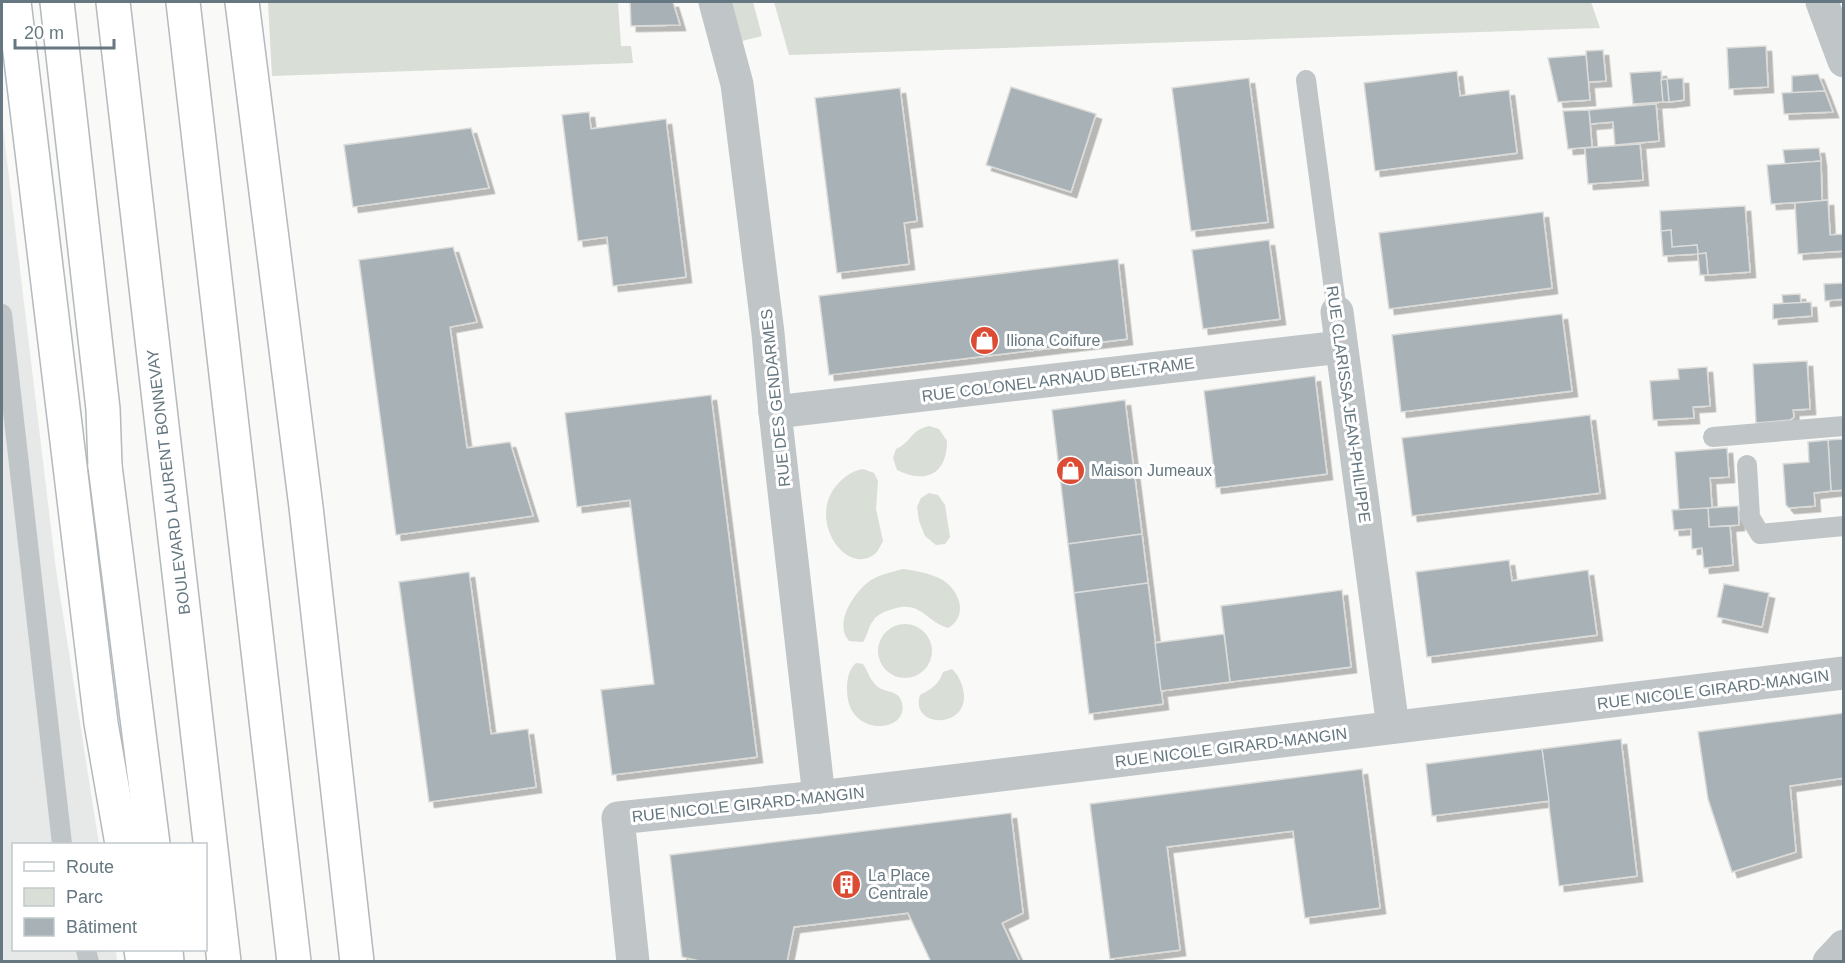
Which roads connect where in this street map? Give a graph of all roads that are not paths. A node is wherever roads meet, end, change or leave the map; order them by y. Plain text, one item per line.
1 (14, 2) edge
2 (57, 2) edge
3 (113, 2) edge
4 (183, 2) edge
5 (242, 2) edge
6 (715, 2) edge
7 (1822, 2) edge
8 (1844, 61) edge
9 (1306, 80) dead end
10 (1337, 312) joint
11 (2, 314) edge
12 (1341, 347) junction
13 (775, 412) junction
14 (1844, 426) edge
15 (1713, 437) dead end
16 (1747, 465) dead end
17 (1844, 526) edge
18 (1844, 673) edge
19 (1393, 727) junction
20 (819, 797) junction
21 (62, 843) edge
22 (122, 843) edge
23 (153, 843) edge
24 (1844, 946) edge
25 (224, 962) edge
26 (294, 962) edge
27 (357, 962) edge
28 (633, 962) edge
29 (1829, 962) edge

1 - 22 main road
2 - 23 main road
3 - 25 main road, BOULEVARD LAURENT BONNEVAY
4 - 26 main road
5 - 27 main road
6 - 13 street, RUE DES GENDARMES
7 - 8 street
9 - 10 lane, RUE CLARISSA JEAN-PHILIPPE
10 - 12 street, RUE CLARISSA JEAN-PHILIPPE
11 - 21 lane
12 - 13 street, RUE COLONEL ARNAUD BELTRAME
12 - 19 street, RUE CLARISSA JEAN-PHILIPPE
13 - 20 street, RUE DES GENDARMES
14 - 15 lane
16 - 17 lane
18 - 19 street, RUE NICOLE GIRARD-MANGIN
19 - 20 street, RUE NICOLE GIRARD-MANGIN
20 - 28 street, RUE NICOLE GIRARD-MANGIN
24 - 29 street

